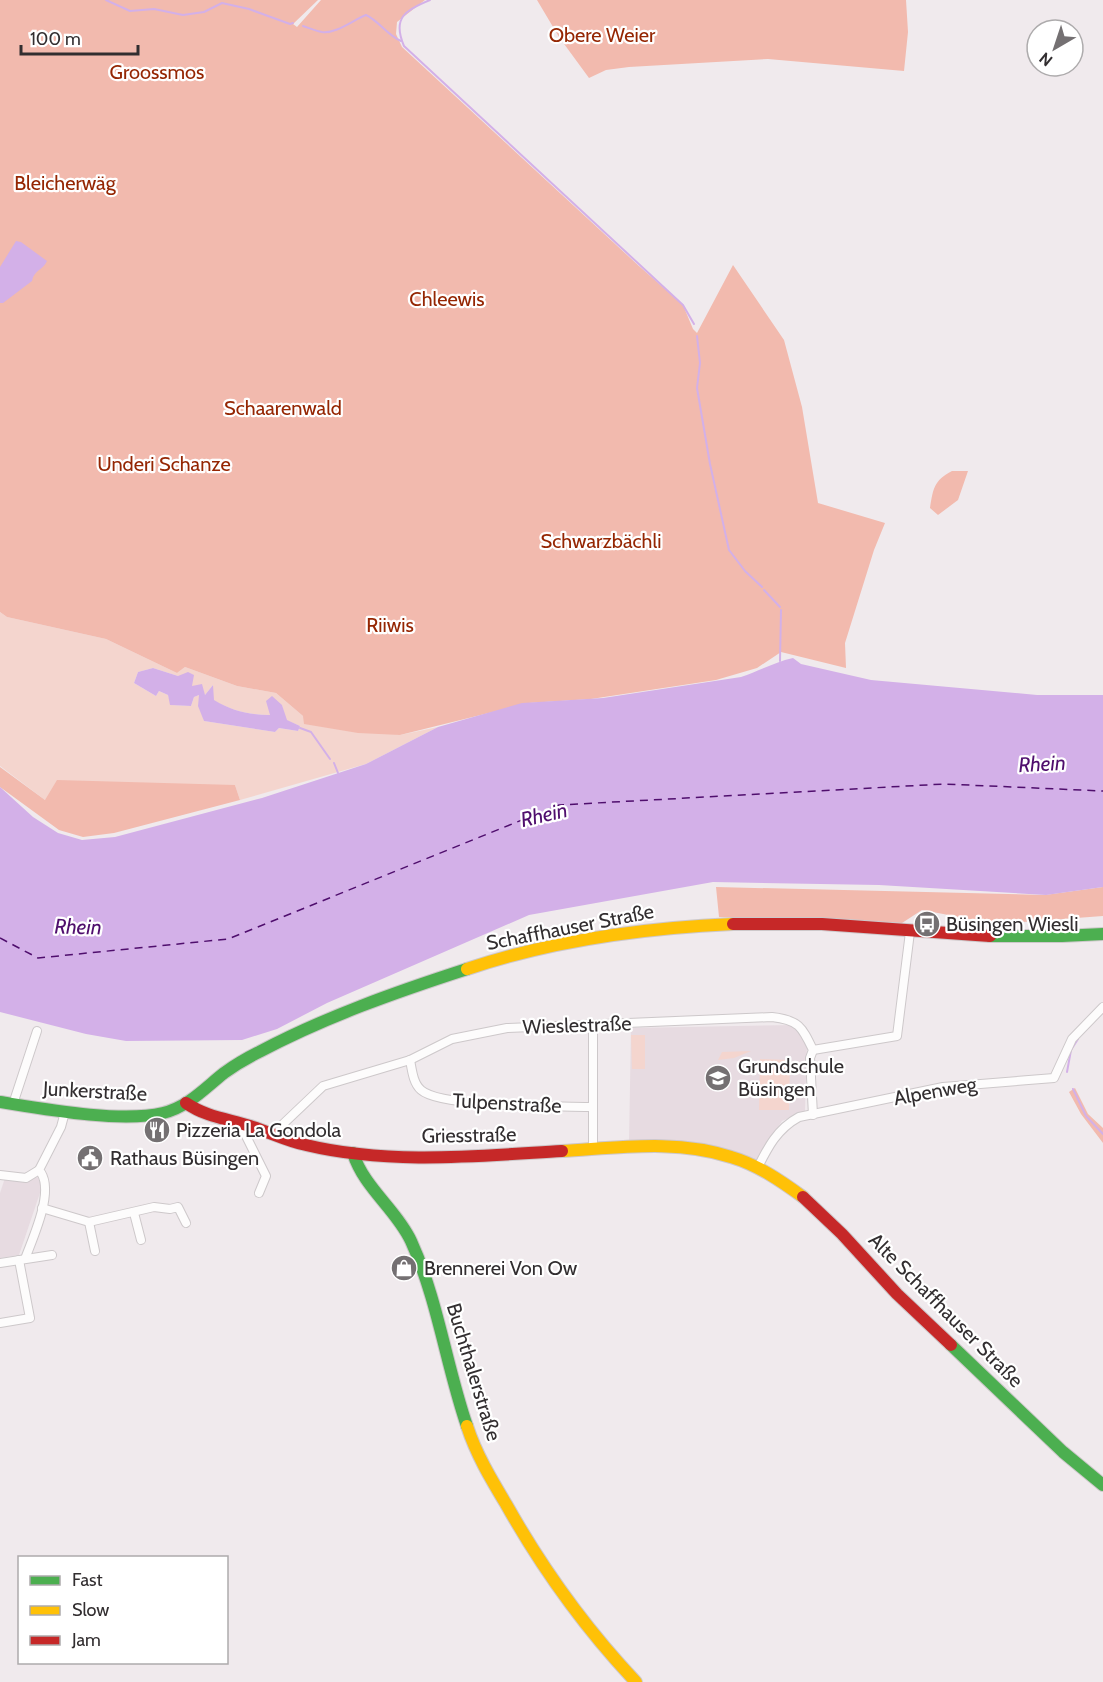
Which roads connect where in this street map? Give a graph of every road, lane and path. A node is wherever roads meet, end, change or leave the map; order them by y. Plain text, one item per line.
1 (910, 932) junction
2 (1103, 934) edge
3 (1103, 1007) edge
4 (594, 1025) junction
5 (37, 1031) dead end
6 (813, 1050) junction
7 (410, 1060) junction
8 (6, 1103) edge
9 (186, 1103) junction
10 (592, 1107) junction
11 (65, 1112) junction
12 (813, 1115) junction
13 (283, 1124) dead end
14 (246, 1125) junction
15 (593, 1150) junction
16 (353, 1153) junction
17 (757, 1169) junction
18 (39, 1170) junction
19 (0, 1175) edge
20 (260, 1193) dead end
21 (42, 1208) junction
22 (134, 1213) junction
23 (88, 1222) junction
24 (186, 1223) dead end
25 (141, 1240) dead end
26 (94, 1251) dead end
27 (52, 1255) dead end
28 (22, 1260) junction
29 (0, 1263) edge
30 (0, 1323) edge
31 (1103, 1485) edge
32 (636, 1682) edge

1 - 2 street, Schaffhauser Straße
1 - 6 street
1 - 9 street, Schaffhauser Straße
3 - 12 street, Alpenweg
4 - 6 street, Wieslestraße
4 - 7 street, Wieslestraße
4 - 10 street
5 - 8 street
6 - 12 street
7 - 10 street, Tulpenstraße
7 - 13 street, Wieslestraße
8 - 11 street, Junkerstraße
9 - 11 street, Junkerstraße
9 - 14 street, Griesstraße
10 - 15 street
11 - 18 street
12 - 17 street, Alpenweg
14 - 16 street, Griesstraße
14 - 20 street
15 - 16 street, Griesstraße
15 - 17 street, Griesstraße
16 - 32 street, Buchthalerstraße
17 - 31 street, Alte Schaffhauser Straße
18 - 19 street
18 - 21 street
21 - 23 street
21 - 28 street
22 - 23 street
22 - 24 street
22 - 25 street
23 - 26 street
27 - 28 street
28 - 29 street
28 - 30 street

